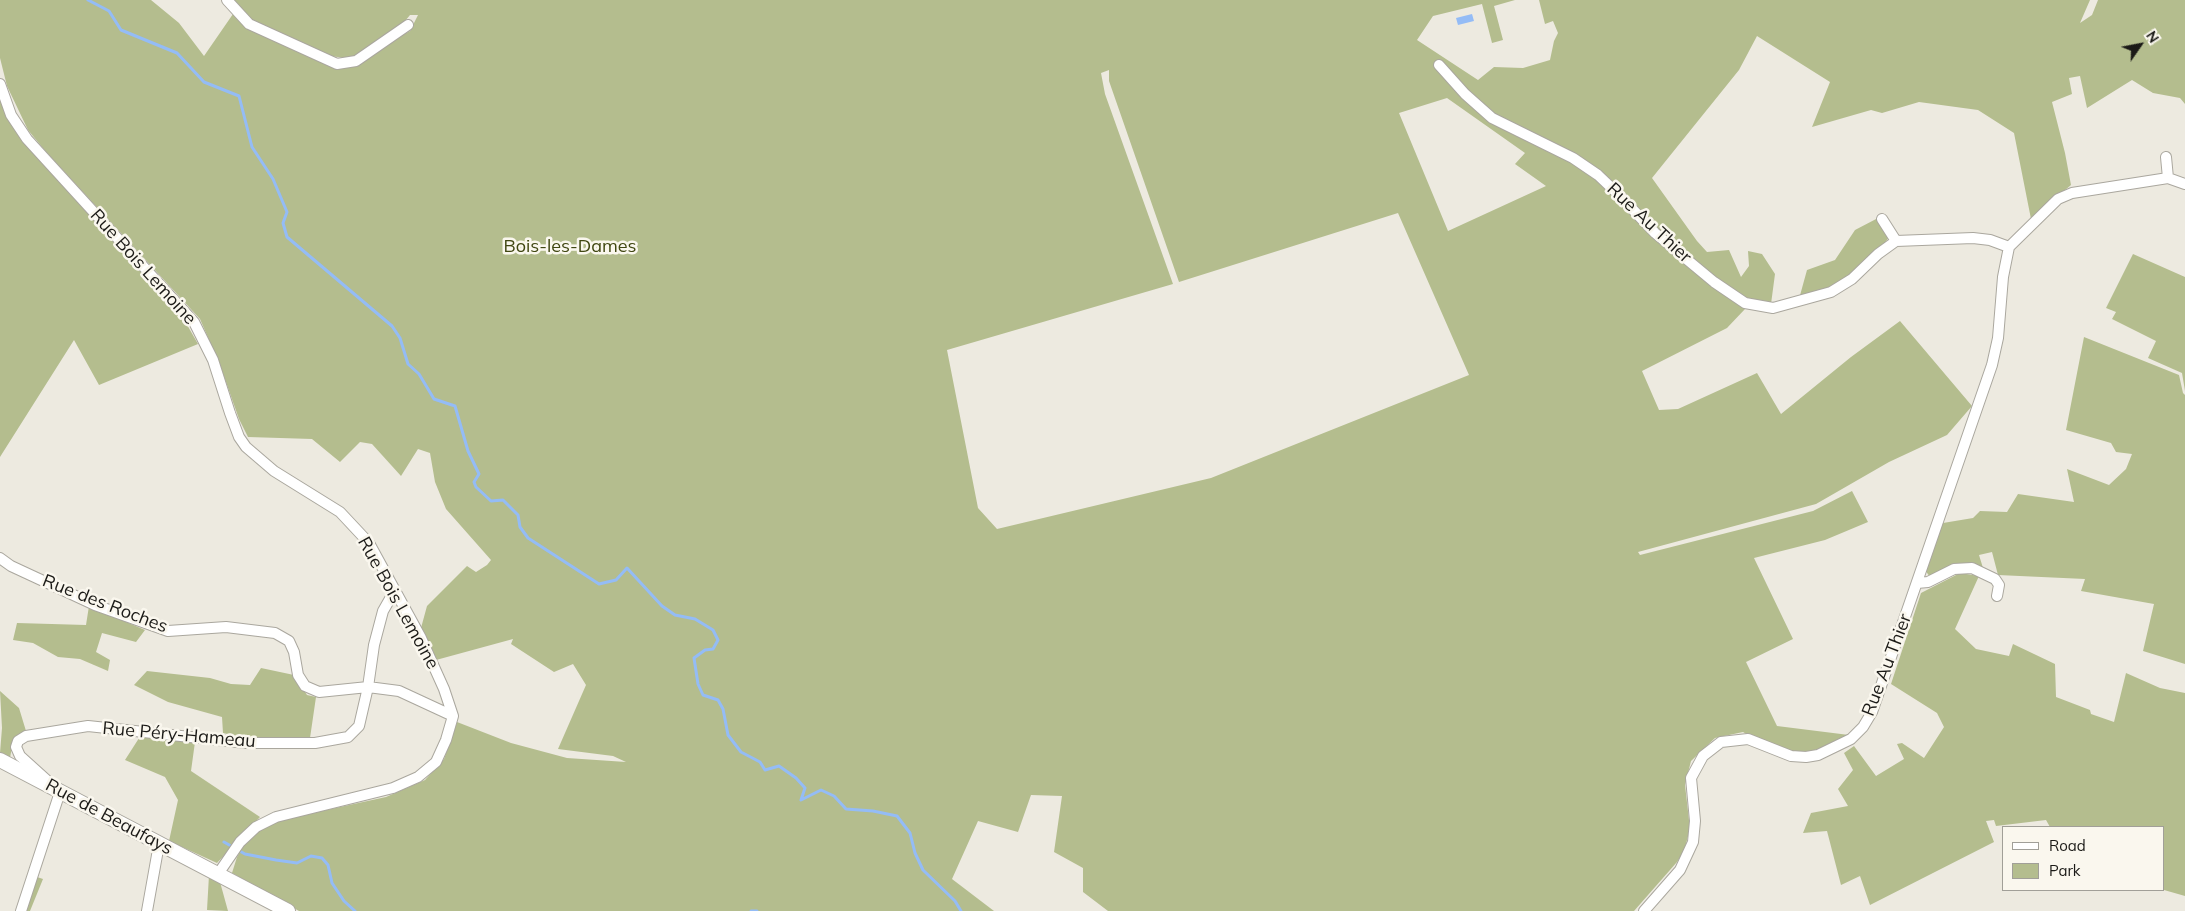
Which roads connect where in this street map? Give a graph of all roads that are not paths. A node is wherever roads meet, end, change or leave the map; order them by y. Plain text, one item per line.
1 (227, 0) edge
2 (408, 25) dead end
3 (1439, 65) dead end
4 (0, 84) edge
5 (2166, 157) dead end
6 (2168, 178) junction
7 (2185, 184) edge
8 (1882, 220) dead end
9 (1896, 241) junction
10 (2009, 246) junction
11 (2, 562) edge
12 (1917, 583) junction
13 (395, 590) junction
14 (1997, 596) dead end
15 (368, 687) junction
16 (452, 716) junction
17 (0, 760) edge
18 (57, 789) junction
19 (159, 844) junction
20 (218, 874) junction
21 (21, 911) edge
22 (147, 911) edge
23 (288, 911) edge
24 (1644, 911) edge

1 - 2 street
3 - 9 street, Rue Au Thier
4 - 13 street, Rue Bois Lemoine
5 - 6 street
6 - 7 street
6 - 10 street
8 - 9 street
9 - 10 street
10 - 12 street, Rue Au Thier
11 - 15 street, Rue des Roches
12 - 14 street
12 - 24 street, Rue Au Thier
13 - 15 street, Rue Péry-Hameau
13 - 16 street, Rue Bois Lemoine
15 - 16 street
15 - 18 street, Rue Péry-Hameau
16 - 20 street
17 - 18 street, Rue de Beaufays
18 - 19 street, Rue de Beaufays
18 - 21 street
19 - 20 street, Rue de Beaufays
19 - 22 street
20 - 23 street, Rue de Beaufays

